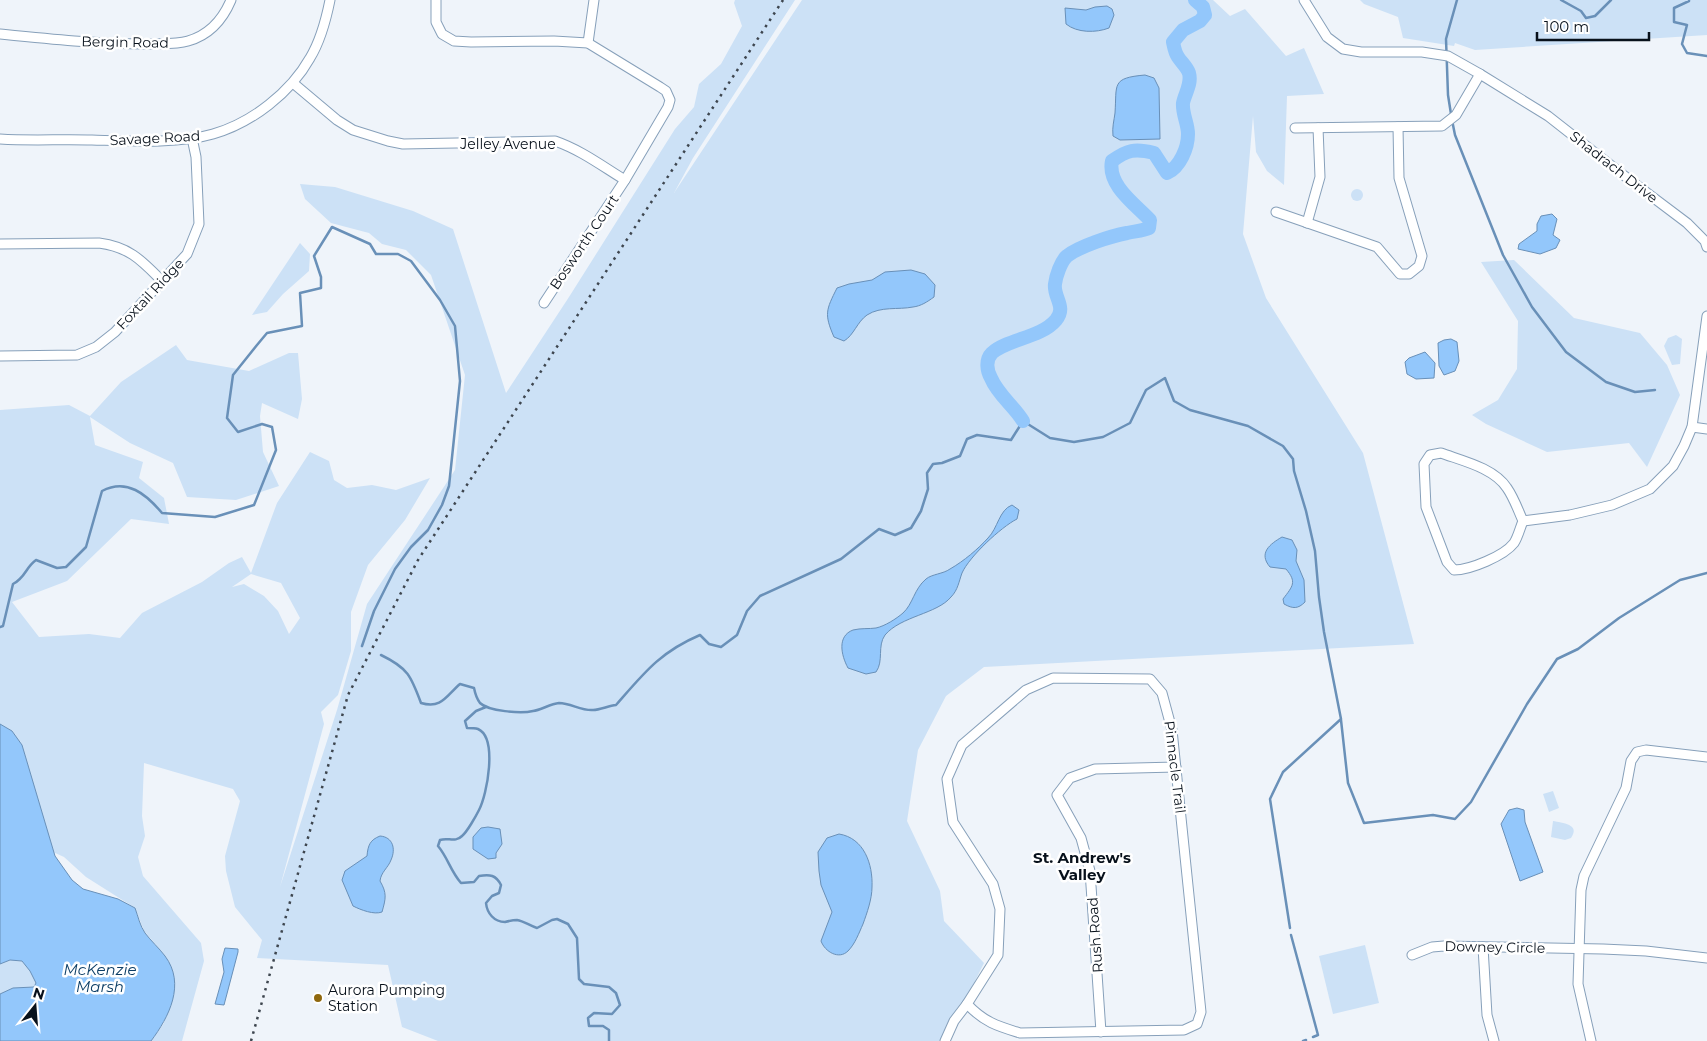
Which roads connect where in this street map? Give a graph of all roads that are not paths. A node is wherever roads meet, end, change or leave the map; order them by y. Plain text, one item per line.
1 (231, 0) edge
2 (330, 0) edge
3 (436, 0) edge
4 (594, 0) edge
5 (1304, 0) edge
6 (0, 34) edge
7 (588, 43) junction
8 (1480, 74) junction
9 (293, 82) junction
10 (1398, 127) junction
11 (1295, 128) dead end
12 (1318, 128) junction
13 (192, 138) junction
14 (0, 139) edge
15 (625, 180) junction
16 (1276, 212) dead end
17 (1307, 223) junction
18 (1706, 243) edge
19 (0, 244) edge
20 (162, 281) junction
21 (544, 303) dead end
22 (1707, 316) edge
23 (1706, 328) edge
24 (0, 356) edge
25 (1692, 427) junction
26 (1707, 429) edge
27 (1523, 521) junction
28 (1707, 757) edge
29 (1176, 767) junction
30 (1483, 947) junction
31 (1579, 949) junction
32 (1412, 955) dead end
33 (1707, 958) edge
34 (967, 1004) junction
35 (1101, 1032) junction
36 (945, 1041) edge
37 (1494, 1041) edge
38 (1591, 1041) edge

1 - 6 street, Bergin Road
2 - 9 street, Savage Road
3 - 7 street
4 - 7 street
5 - 8 street, Shadrach Drive
7 - 15 street
8 - 10 street
8 - 18 street, Shadrach Drive
9 - 13 street, Savage Road
9 - 15 street, Jelley Avenue
10 - 12 street
10 - 17 street
11 - 12 street
12 - 17 street
13 - 14 street, Savage Road
13 - 20 street, Foxtail Ridge
15 - 21 street, Bosworth Court
16 - 17 street
19 - 20 street
20 - 24 street, Foxtail Ridge
22 - 23 street
23 - 25 street
25 - 26 street
25 - 27 street
27 - 27 street
28 - 31 street
29 - 34 street, Pinnacle Trail
29 - 35 street, Pinnacle Trail
29 - 35 street, Rush Road
30 - 31 street, Downey Circle
30 - 32 street, Downey Circle
30 - 37 street
31 - 33 street, Downey Circle
31 - 38 street
34 - 35 street, Pinnacle Trail
34 - 36 street, Pinnacle Trail

